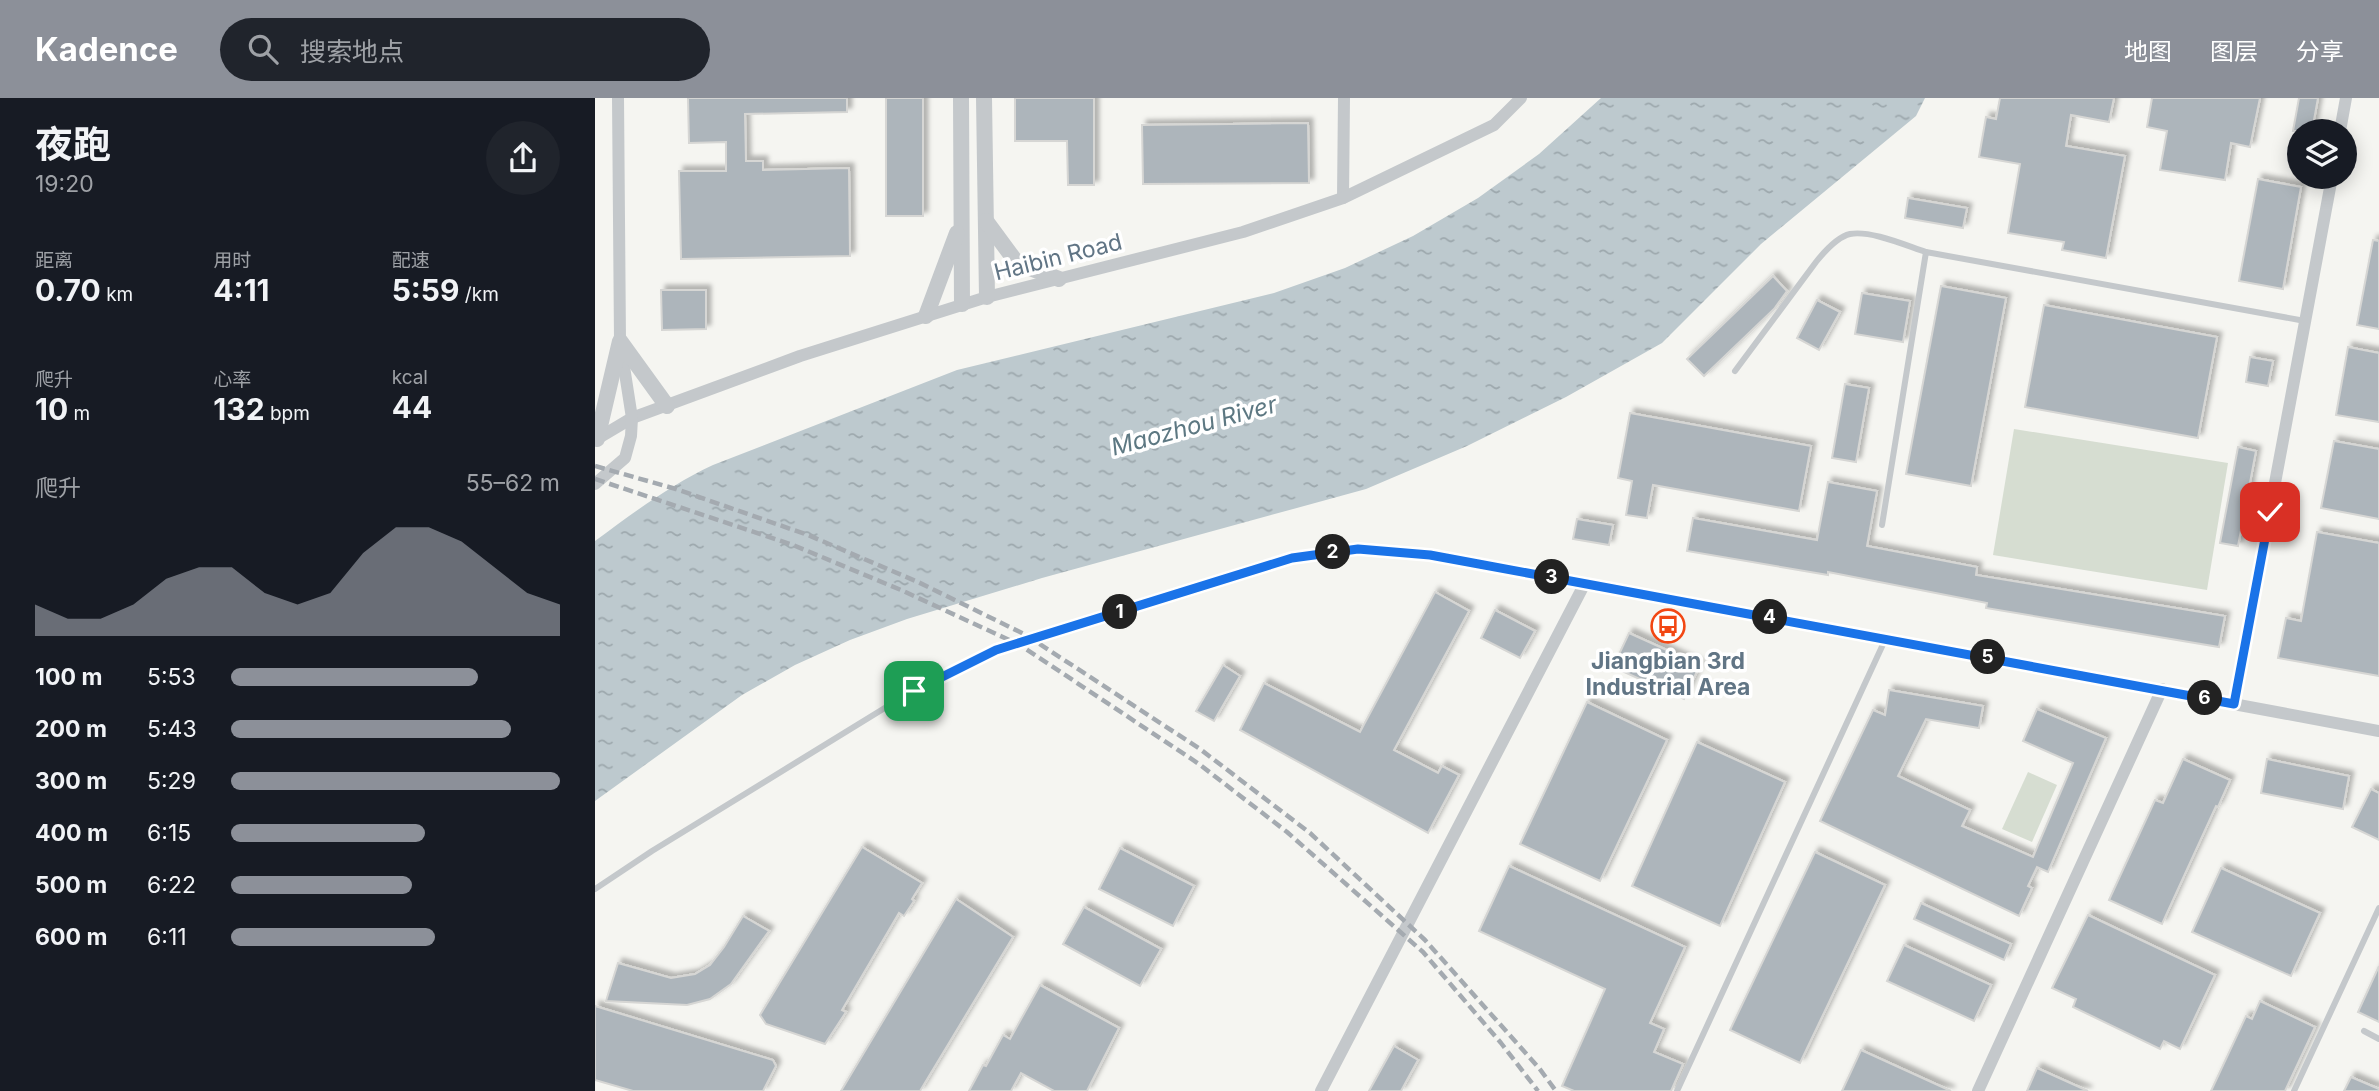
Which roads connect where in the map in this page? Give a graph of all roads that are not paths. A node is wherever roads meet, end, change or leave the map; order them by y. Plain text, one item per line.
1 (618, 98) edge
2 (961, 98) edge
3 (984, 98) edge
4 (1344, 98) edge
5 (1521, 98) edge
6 (2346, 98) edge
7 (2342, 119) edge
8 (2330, 189) edge
9 (1343, 198) junction
10 (961, 221) junction
11 (986, 221) junction
12 (1926, 252) junction
13 (1059, 279) junction
14 (988, 297) junction
15 (962, 304) junction
16 (926, 316) junction
17 (2305, 321) junction
18 (620, 341) junction
19 (1735, 371) dead end
20 (667, 406) junction
21 (632, 418) junction
22 (596, 440) edge
23 (595, 484) edge
24 (1882, 525) dead end
25 (1430, 555) joint
26 (1585, 583) junction
27 (1886, 639) junction
28 (2162, 690) junction
29 (2234, 704) junction
30 (2379, 732) edge
31 (595, 889) edge
32 (2379, 908) edge
33 (2364, 1031) dead end
34 (2379, 1039) edge
35 (1321, 1091) edge
36 (1677, 1091) edge
37 (1978, 1091) edge
38 (2294, 1091) edge

1 - 18 street
2 - 10 street
3 - 11 street
4 - 9 street
5 - 9 street, Haibin Road
6 - 7 street
8 - 17 street
9 - 13 street, Haibin Road
10 - 15 street
10 - 16 street
11 - 13 street
11 - 14 street
12 - 17 lane
12 - 19 lane
12 - 24 lane
13 - 14 street, Haibin Road
14 - 15 street, Haibin Road
15 - 16 street, Haibin Road
16 - 20 street, Haibin Road
17 - 29 street
18 - 20 street
18 - 21 street
18 - 22 street
20 - 21 street, Haibin Road
21 - 22 street, Haibin Road
21 - 23 street
25 - 26 street
25 - 31 lane
26 - 27 street
26 - 35 street
27 - 28 street
27 - 36 lane
28 - 29 street
28 - 37 street
29 - 30 street
32 - 38 lane
33 - 34 lane

